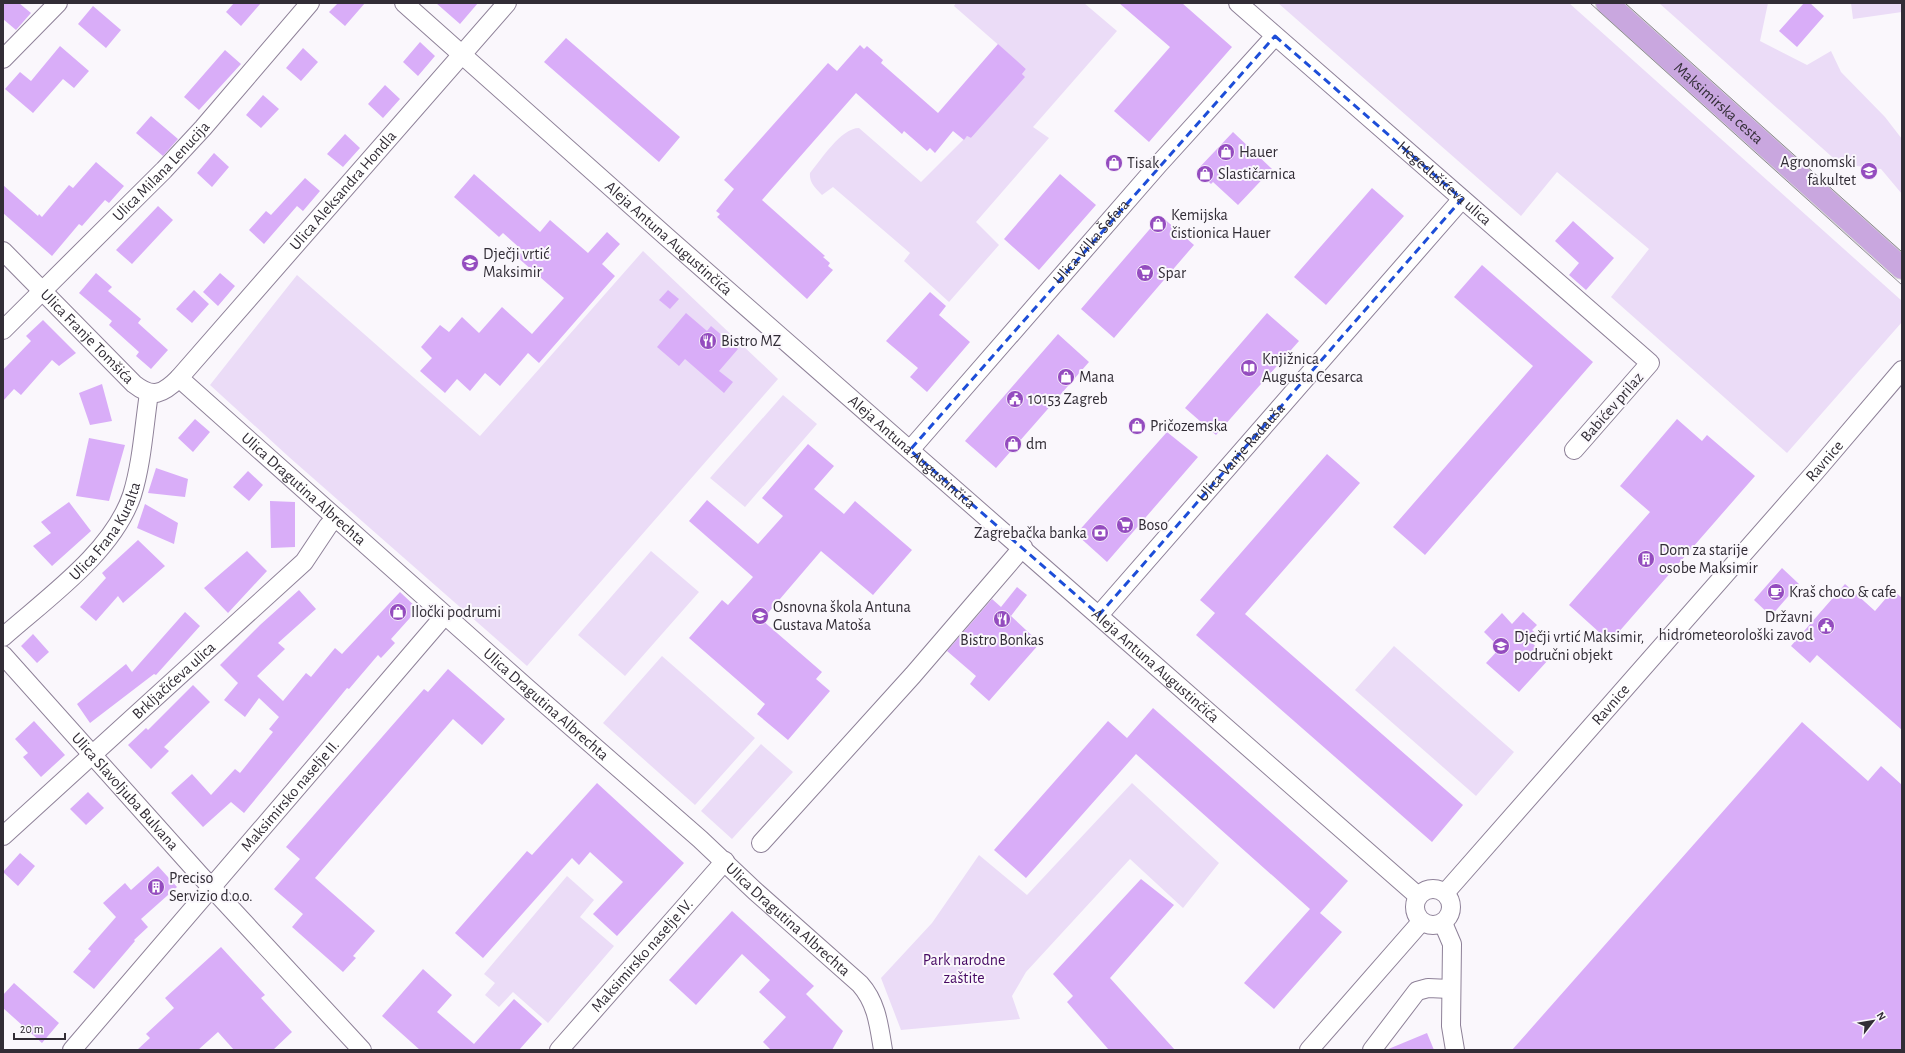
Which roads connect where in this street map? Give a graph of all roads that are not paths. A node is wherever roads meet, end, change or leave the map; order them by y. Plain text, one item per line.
1 (58, 3) edge
2 (310, 3) edge
3 (404, 3) edge
4 (507, 3) edge
5 (1238, 3) edge
6 (1607, 3) edge
7 (1275, 36) junction
8 (462, 54) junction
9 (3, 59) edge
10 (1462, 199) junction
11 (3, 251) edge
12 (1902, 268) edge
13 (42, 291) junction
14 (3, 330) edge
15 (1650, 363) joint
16 (1902, 370) edge
17 (179, 378) junction
18 (149, 393) junction
19 (910, 450) junction
20 (1574, 450) dead end
21 (336, 518) junction
22 (1022, 547) junction
23 (445, 615) junction
24 (1099, 615) junction
25 (3, 637) edge
26 (3, 656) edge
27 (92, 754) junction
28 (3, 836) edge
29 (760, 843) dead end
30 (725, 861) junction
31 (212, 887) junction
32 (1445, 893) junction
33 (1418, 896) junction
34 (1421, 922) junction
35 (1444, 923) junction
36 (1450, 989) junction
37 (72, 1050) edge
38 (362, 1050) edge
39 (560, 1050) edge
40 (883, 1050) edge
41 (1309, 1050) edge
42 (1372, 1050) edge
43 (1455, 1050) edge

1 - 9 street
2 - 13 street, Ulica Milana Lenucija
3 - 8 street, Aleja Antuna Augustinčića
4 - 8 street, Ulica Aleksandra Hondla
5 - 7 street, Hegedušićeva ulica
6 - 12 main road, Maksimirska cesta
7 - 10 street, Hegedušićeva ulica
7 - 19 street, Ulica Vilka Šefera
8 - 17 street, Ulica Aleksandra Hondla
8 - 19 street, Aleja Antuna Augustinčića
10 - 15 street, Hegedušićeva ulica
10 - 24 street, Ulica Vanje Radauša
11 - 13 street, Ulica Franje Tomšića
13 - 14 street, Ulica Milana Lenucija
13 - 18 street, Ulica Franje Tomšića
15 - 20 street, Babićev prilaz
16 - 32 street, Ravnice
17 - 18 street, Ulica Franje Tomšića
17 - 21 street, Ulica Dragutina Albrechta
18 - 25 street, Ulica Frana Kuralta
19 - 22 street, Aleja Antuna Augustinčića
21 - 23 street, Ulica Dragutina Albrechta
21 - 27 street, Brkljačićeva ulica
22 - 24 street, Aleja Antuna Augustinčića
22 - 29 street
23 - 30 street, Ulica Dragutina Albrechta
23 - 31 street, Maksimirsko naselje II.
24 - 33 street, Aleja Antuna Augustinčića
26 - 27 street, Ulica Slavoljuba Bulvana
27 - 28 street, Brkljačićeva ulica
27 - 31 street, Ulica Slavoljuba Bulvana
30 - 39 street, Maksimirsko naselje IV.
30 - 40 street, Ulica Dragutina Albrechta
31 - 37 street, Maksimirsko naselje II.
31 - 38 street, Ulica Slavoljuba Bulvana
32 - 33 street
32 - 35 street
33 - 34 street
34 - 35 street
34 - 41 street
35 - 36 street
36 - 42 street
36 - 43 street

